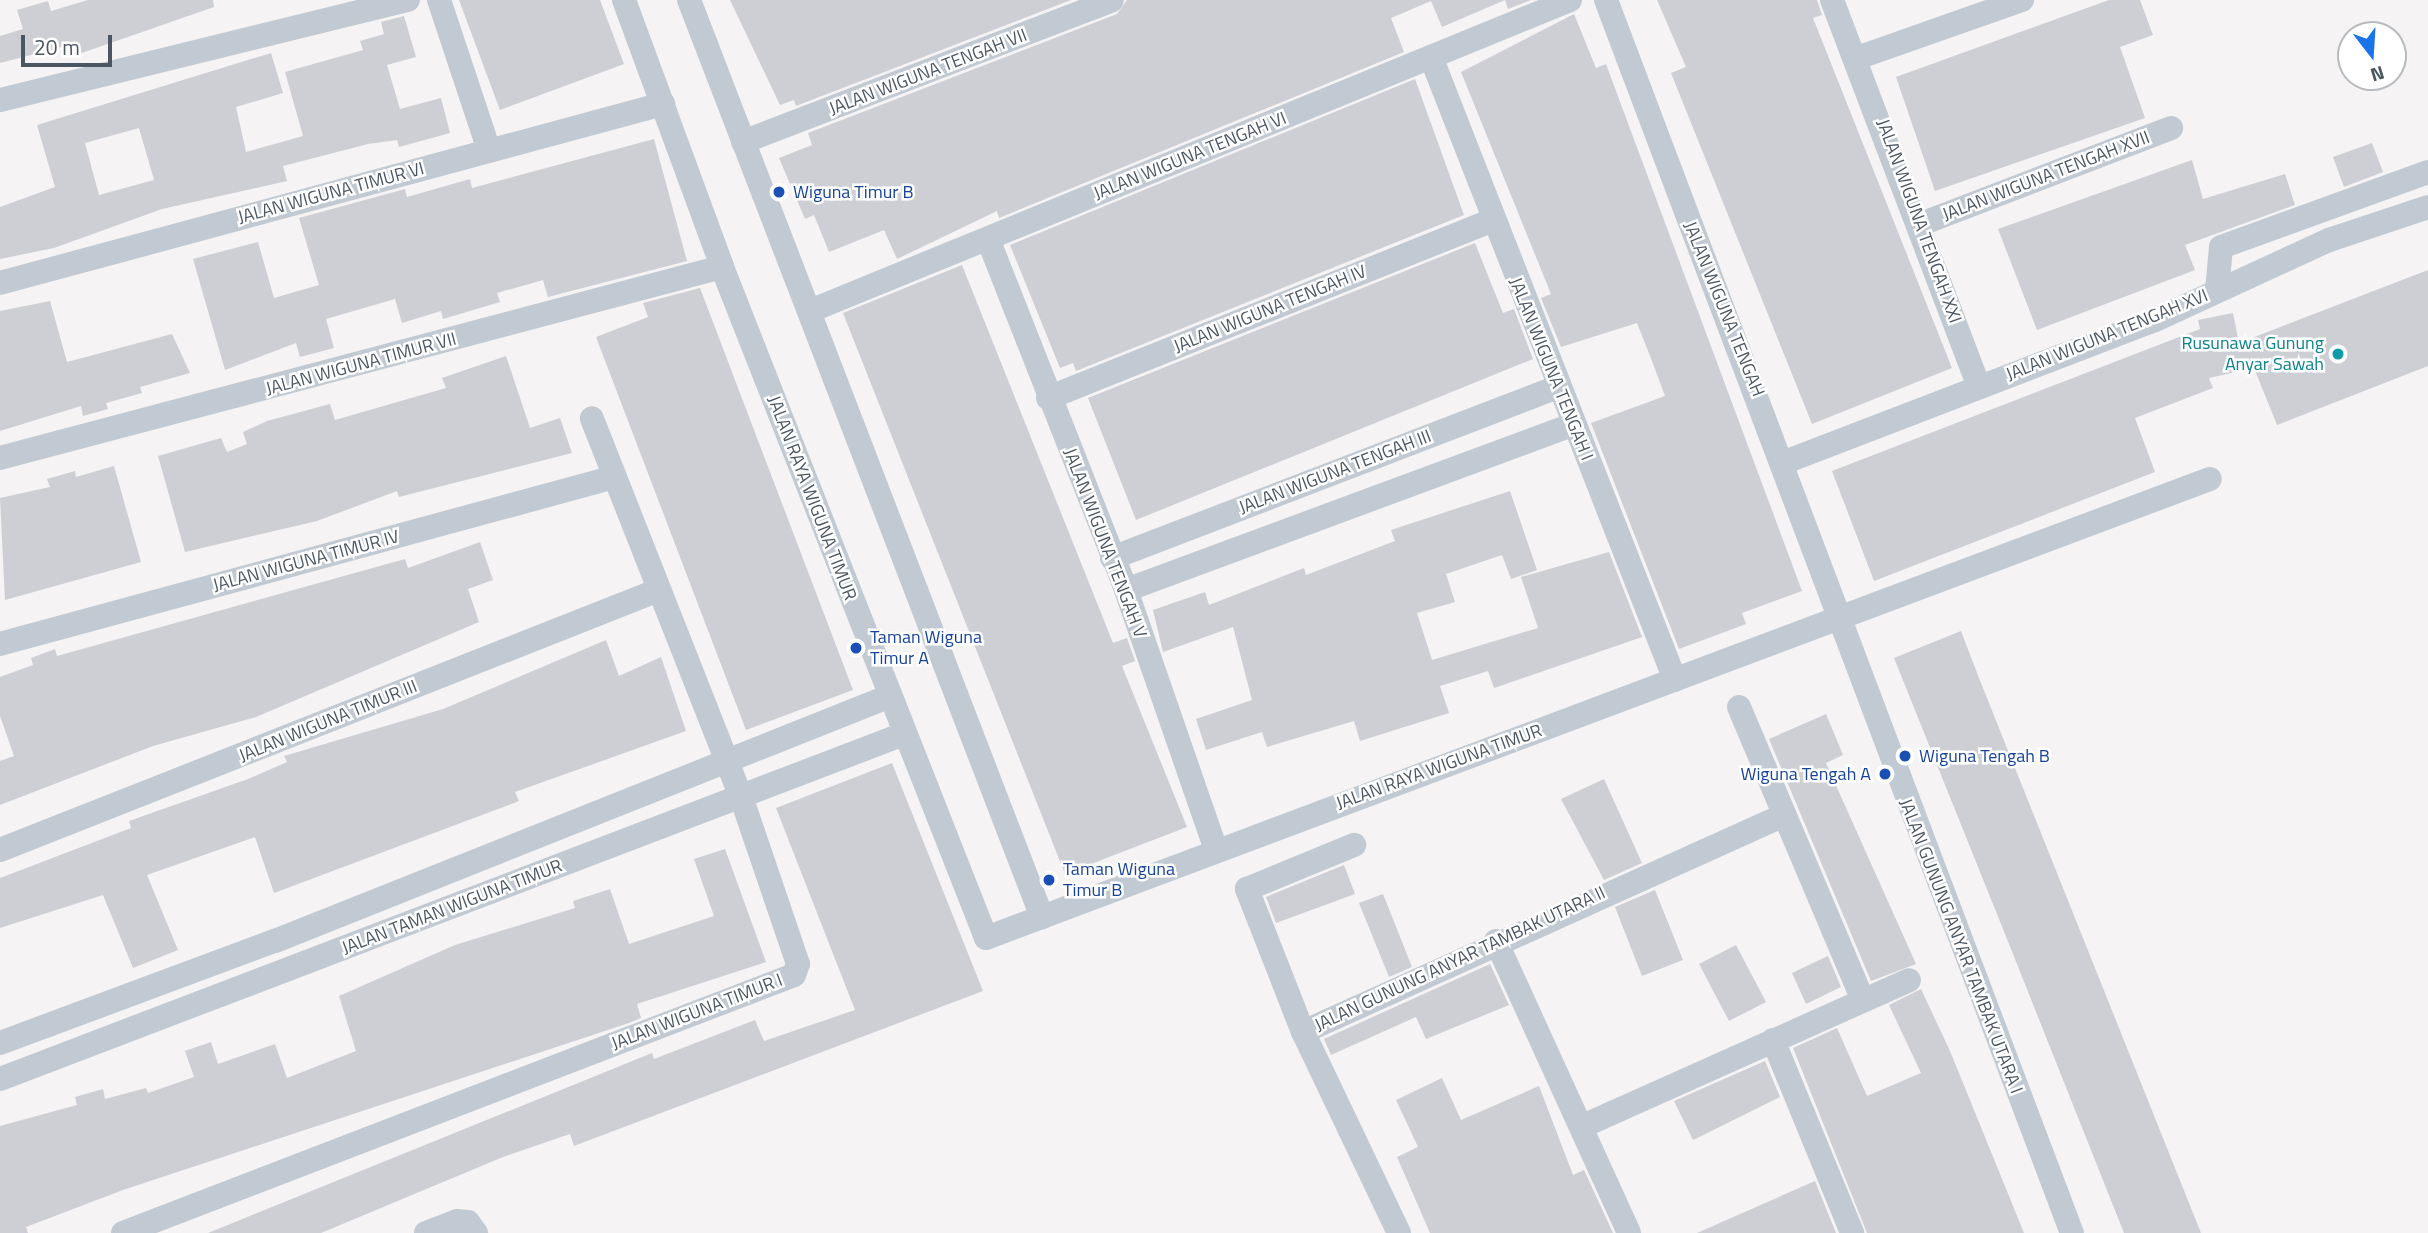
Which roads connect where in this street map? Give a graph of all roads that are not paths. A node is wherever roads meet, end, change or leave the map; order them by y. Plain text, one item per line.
1 (408, 0) edge
2 (439, 0) edge
3 (624, 0) edge
4 (689, 0) edge
5 (1112, 0) edge
6 (1570, 0) edge
7 (1606, 0) edge
8 (1832, 0) edge
9 (2022, 0) edge
10 (1431, 57) junction
11 (1857, 58) junction
12 (0, 100) edge
13 (663, 104) junction
14 (2171, 128) dead end
15 (743, 142) junction
16 (489, 150) junction
17 (2428, 172) edge
18 (2428, 207) edge
19 (1492, 220) junction
20 (1920, 224) junction
21 (988, 239) junction
22 (722, 267) junction
23 (0, 283) edge
24 (2217, 291) junction
25 (810, 311) junction
26 (1559, 386) junction
27 (1979, 386) junction
28 (1048, 398) junction
29 (593, 418) dead end
30 (1573, 425) junction
31 (0, 458) edge
32 (1785, 462) junction
33 (611, 478) junction
34 (2210, 479) dead end
35 (1112, 558) junction
36 (1126, 590) junction
37 (656, 591) junction
38 (1838, 619) junction
39 (0, 644) edge
40 (1675, 680) junction
41 (890, 696) junction
42 (1739, 707) dead end
43 (904, 734) junction
44 (726, 759) junction
45 (741, 797) junction
46 (1784, 815) junction
47 (1354, 845) dead end
48 (0, 850) edge
49 (1216, 850) junction
50 (1042, 917) junction
51 (275, 941) junction
52 (1496, 941) junction
53 (286, 970) junction
54 (1909, 980) dead end
55 (1863, 1000) junction
56 (1303, 1032) junction
57 (1773, 1040) junction
58 (0, 1043) edge
59 (0, 1079) edge
60 (1583, 1126) junction
61 (472, 1227) edge
62 (123, 1233) edge
63 (426, 1233) edge
64 (1399, 1233) edge
65 (1629, 1233) edge
66 (1852, 1233) edge
67 (2072, 1233) edge

1 - 12 street
2 - 16 street
3 - 13 street, JALAN RAYA WIGUNA TIMUR
4 - 15 street
5 - 15 street, JALAN WIGUNA TENGAH VII
6 - 10 street, JALAN WIGUNA TENGAH VI
7 - 32 street, JALAN WIGUNA TENGAH
8 - 11 street, JALAN WIGUNA TENGAH XXI
9 - 11 street
10 - 19 street, JALAN WIGUNA TENGAH I
10 - 21 street, JALAN WIGUNA TENGAH VI
11 - 20 street, JALAN WIGUNA TENGAH XXI
13 - 16 street, JALAN WIGUNA TIMUR VI
13 - 22 street, JALAN RAYA WIGUNA TIMUR
14 - 20 street, JALAN WIGUNA TENGAH XVII
15 - 25 street
16 - 23 street, JALAN WIGUNA TIMUR VI
17 - 24 street
18 - 24 street, JALAN WIGUNA TENGAH XVI
19 - 26 street, JALAN WIGUNA TENGAH I
19 - 28 street, JALAN WIGUNA TENGAH IV
20 - 27 street, JALAN WIGUNA TENGAH XXI
21 - 25 street, JALAN WIGUNA TENGAH VI
21 - 28 street, JALAN WIGUNA TENGAH V
22 - 31 street, JALAN WIGUNA TIMUR VII
22 - 41 street, JALAN RAYA WIGUNA TIMUR
24 - 27 street, JALAN WIGUNA TENGAH XVI
25 - 50 street
26 - 30 street, JALAN WIGUNA TENGAH I
26 - 35 street, JALAN WIGUNA TENGAH III
27 - 32 street, JALAN WIGUNA TENGAH XVI
28 - 35 street, JALAN WIGUNA TENGAH V
29 - 33 street, JALAN WIGUNA TIMUR I
30 - 36 street
30 - 40 street, JALAN WIGUNA TENGAH I
32 - 38 street, JALAN WIGUNA TENGAH
33 - 37 street, JALAN WIGUNA TIMUR I
33 - 39 street, JALAN WIGUNA TIMUR IV
34 - 38 street
35 - 36 street, JALAN WIGUNA TENGAH V
36 - 49 street, JALAN WIGUNA TENGAH V
37 - 44 street, JALAN WIGUNA TIMUR I
37 - 48 street, JALAN WIGUNA TIMUR III
38 - 40 street, JALAN RAYA WIGUNA TIMUR
38 - 67 street, JALAN GUNUNG ANYAR TAMBAK UTARA I
40 - 49 street, JALAN RAYA WIGUNA TIMUR
41 - 43 street, JALAN RAYA WIGUNA TIMUR
41 - 44 street, JALAN TAMAN WIGUNA TIMUR
42 - 46 street
43 - 45 street, JALAN TAMAN WIGUNA TIMUR
43 - 50 street, JALAN RAYA WIGUNA TIMUR
44 - 45 street, JALAN WIGUNA TIMUR I
44 - 51 street, JALAN TAMAN WIGUNA TIMUR
45 - 53 street, JALAN TAMAN WIGUNA TIMUR
45 - 62 street, JALAN WIGUNA TIMUR I
46 - 52 street, JALAN GUNUNG ANYAR TAMBAK UTARA II
46 - 55 street
47 - 56 street
49 - 50 street, JALAN RAYA WIGUNA TIMUR
51 - 53 street
51 - 58 street, JALAN TAMAN WIGUNA TIMUR
52 - 56 street, JALAN GUNUNG ANYAR TAMBAK UTARA II
52 - 60 street
53 - 59 street, JALAN TAMAN WIGUNA TIMUR
54 - 55 street
55 - 57 street
56 - 64 street, JALAN GUNUNG ANYAR TAMBAK UTARA II
57 - 60 street
57 - 66 street
60 - 65 street
61 - 63 street

